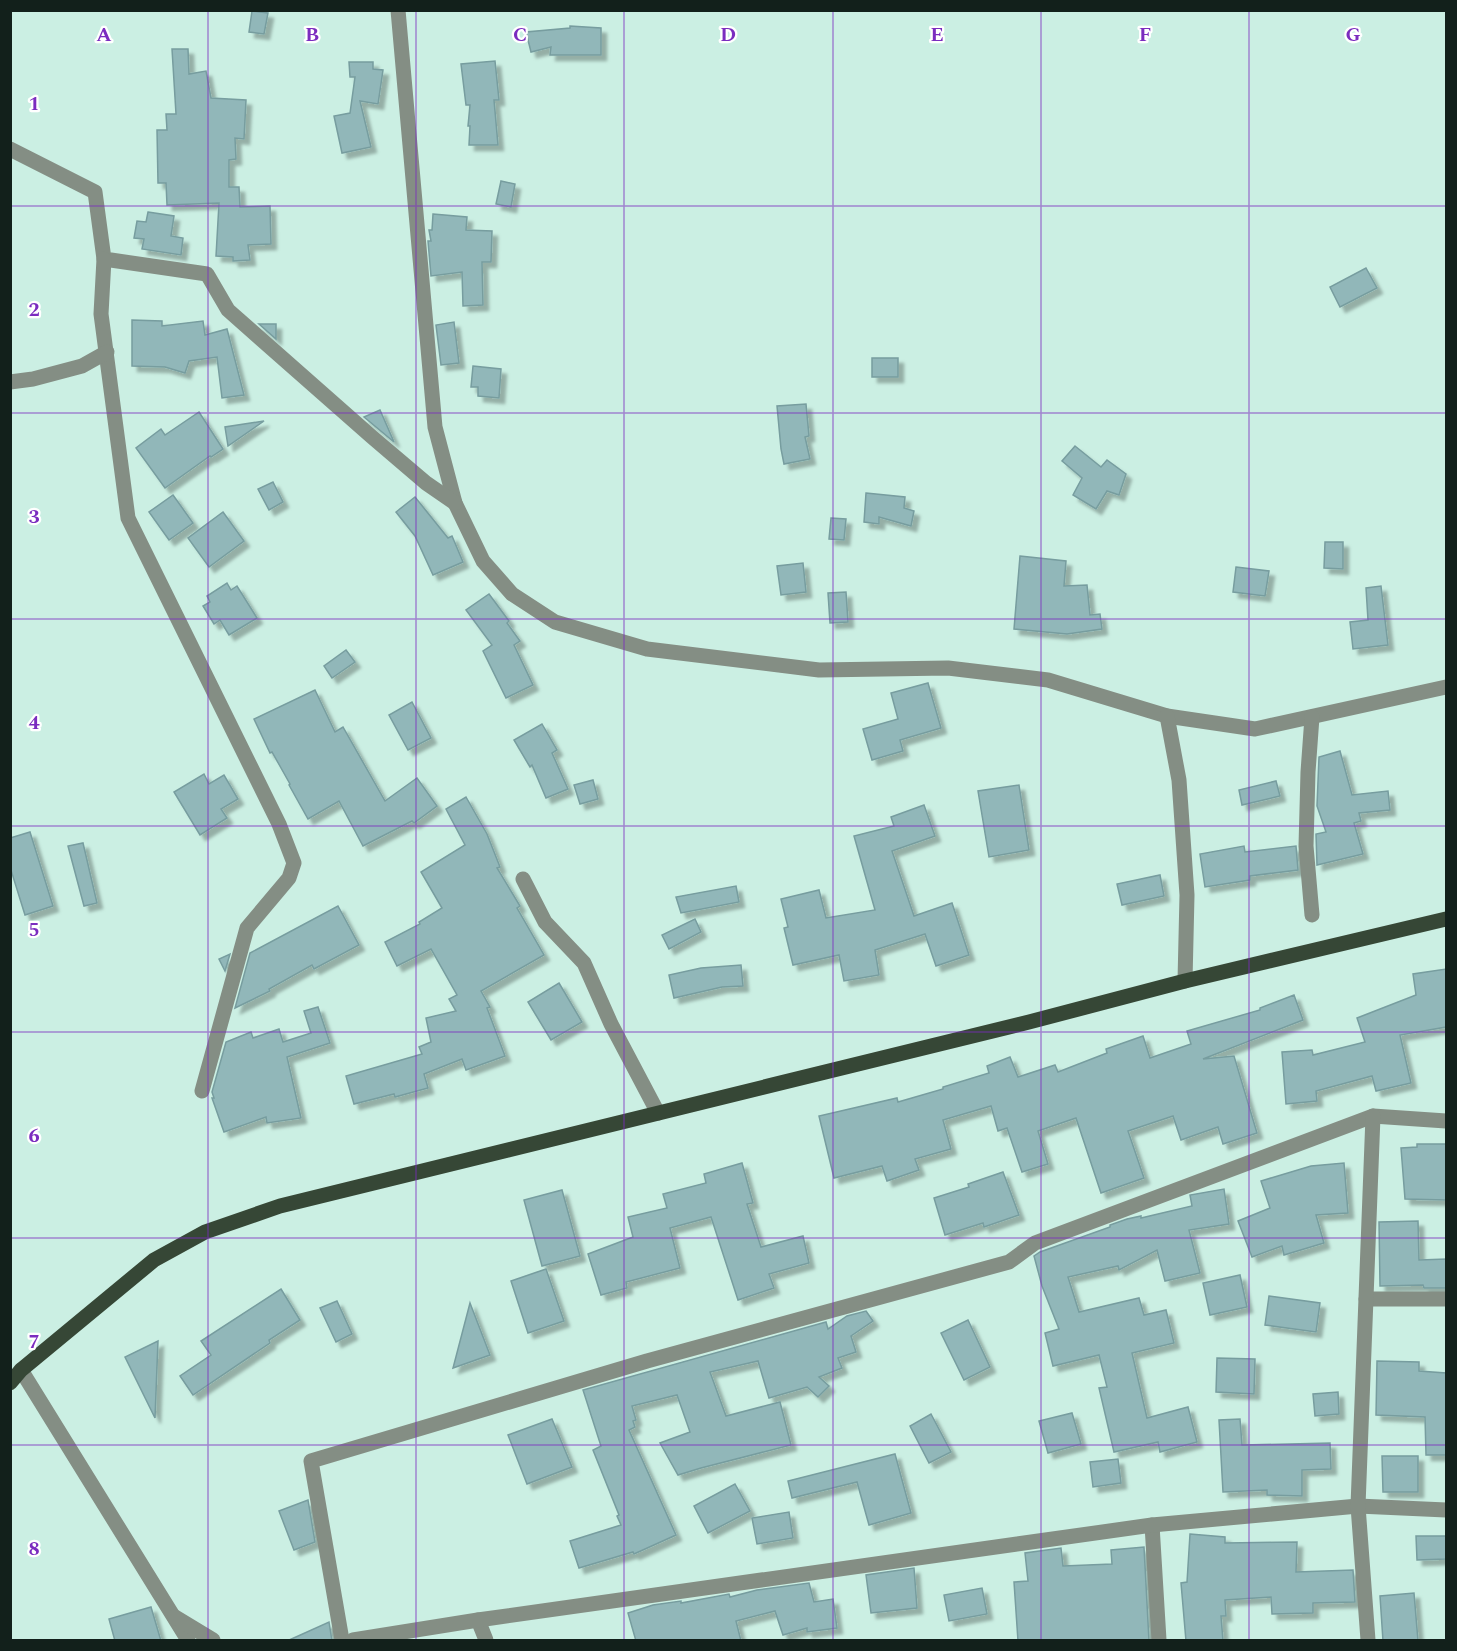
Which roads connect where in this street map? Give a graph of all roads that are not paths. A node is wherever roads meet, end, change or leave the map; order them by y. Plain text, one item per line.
1 (398, 10) edge
2 (10, 149) edge
3 (104, 258) junction
4 (107, 351) junction
5 (10, 382) edge
6 (455, 503) junction
7 (1446, 687) edge
8 (1167, 716) junction
9 (1312, 717) junction
10 (523, 879) dead end
11 (1312, 915) dead end
12 (1446, 920) edge
13 (1185, 981) junction
14 (202, 1091) dead end
15 (658, 1113) junction
16 (1373, 1116) junction
17 (1446, 1121) edge
18 (1366, 1299) junction
19 (1446, 1299) edge
20 (21, 1370) junction
21 (10, 1383) edge
22 (1358, 1506) junction
23 (1446, 1510) edge
24 (1152, 1525) junction
25 (172, 1614) junction
26 (478, 1620) junction
27 (188, 1641) edge
28 (213, 1641) edge
29 (342, 1641) edge
30 (353, 1641) edge
31 (486, 1641) edge
32 (1159, 1641) edge
33 (1368, 1641) edge

1 - 6 street
2 - 3 street
3 - 4 street
3 - 6 street
4 - 5 street
4 - 14 street
6 - 8 street
7 - 9 street
8 - 9 street
8 - 13 street
9 - 11 street
10 - 15 street
12 - 13 main road
13 - 15 main road
15 - 20 main road
16 - 17 street
16 - 18 street
16 - 29 street
18 - 19 street
18 - 22 street
20 - 21 main road
20 - 25 street
22 - 23 street
22 - 24 street
22 - 33 street
24 - 26 street
24 - 32 street
25 - 27 street
25 - 28 street
26 - 30 street
26 - 31 street

